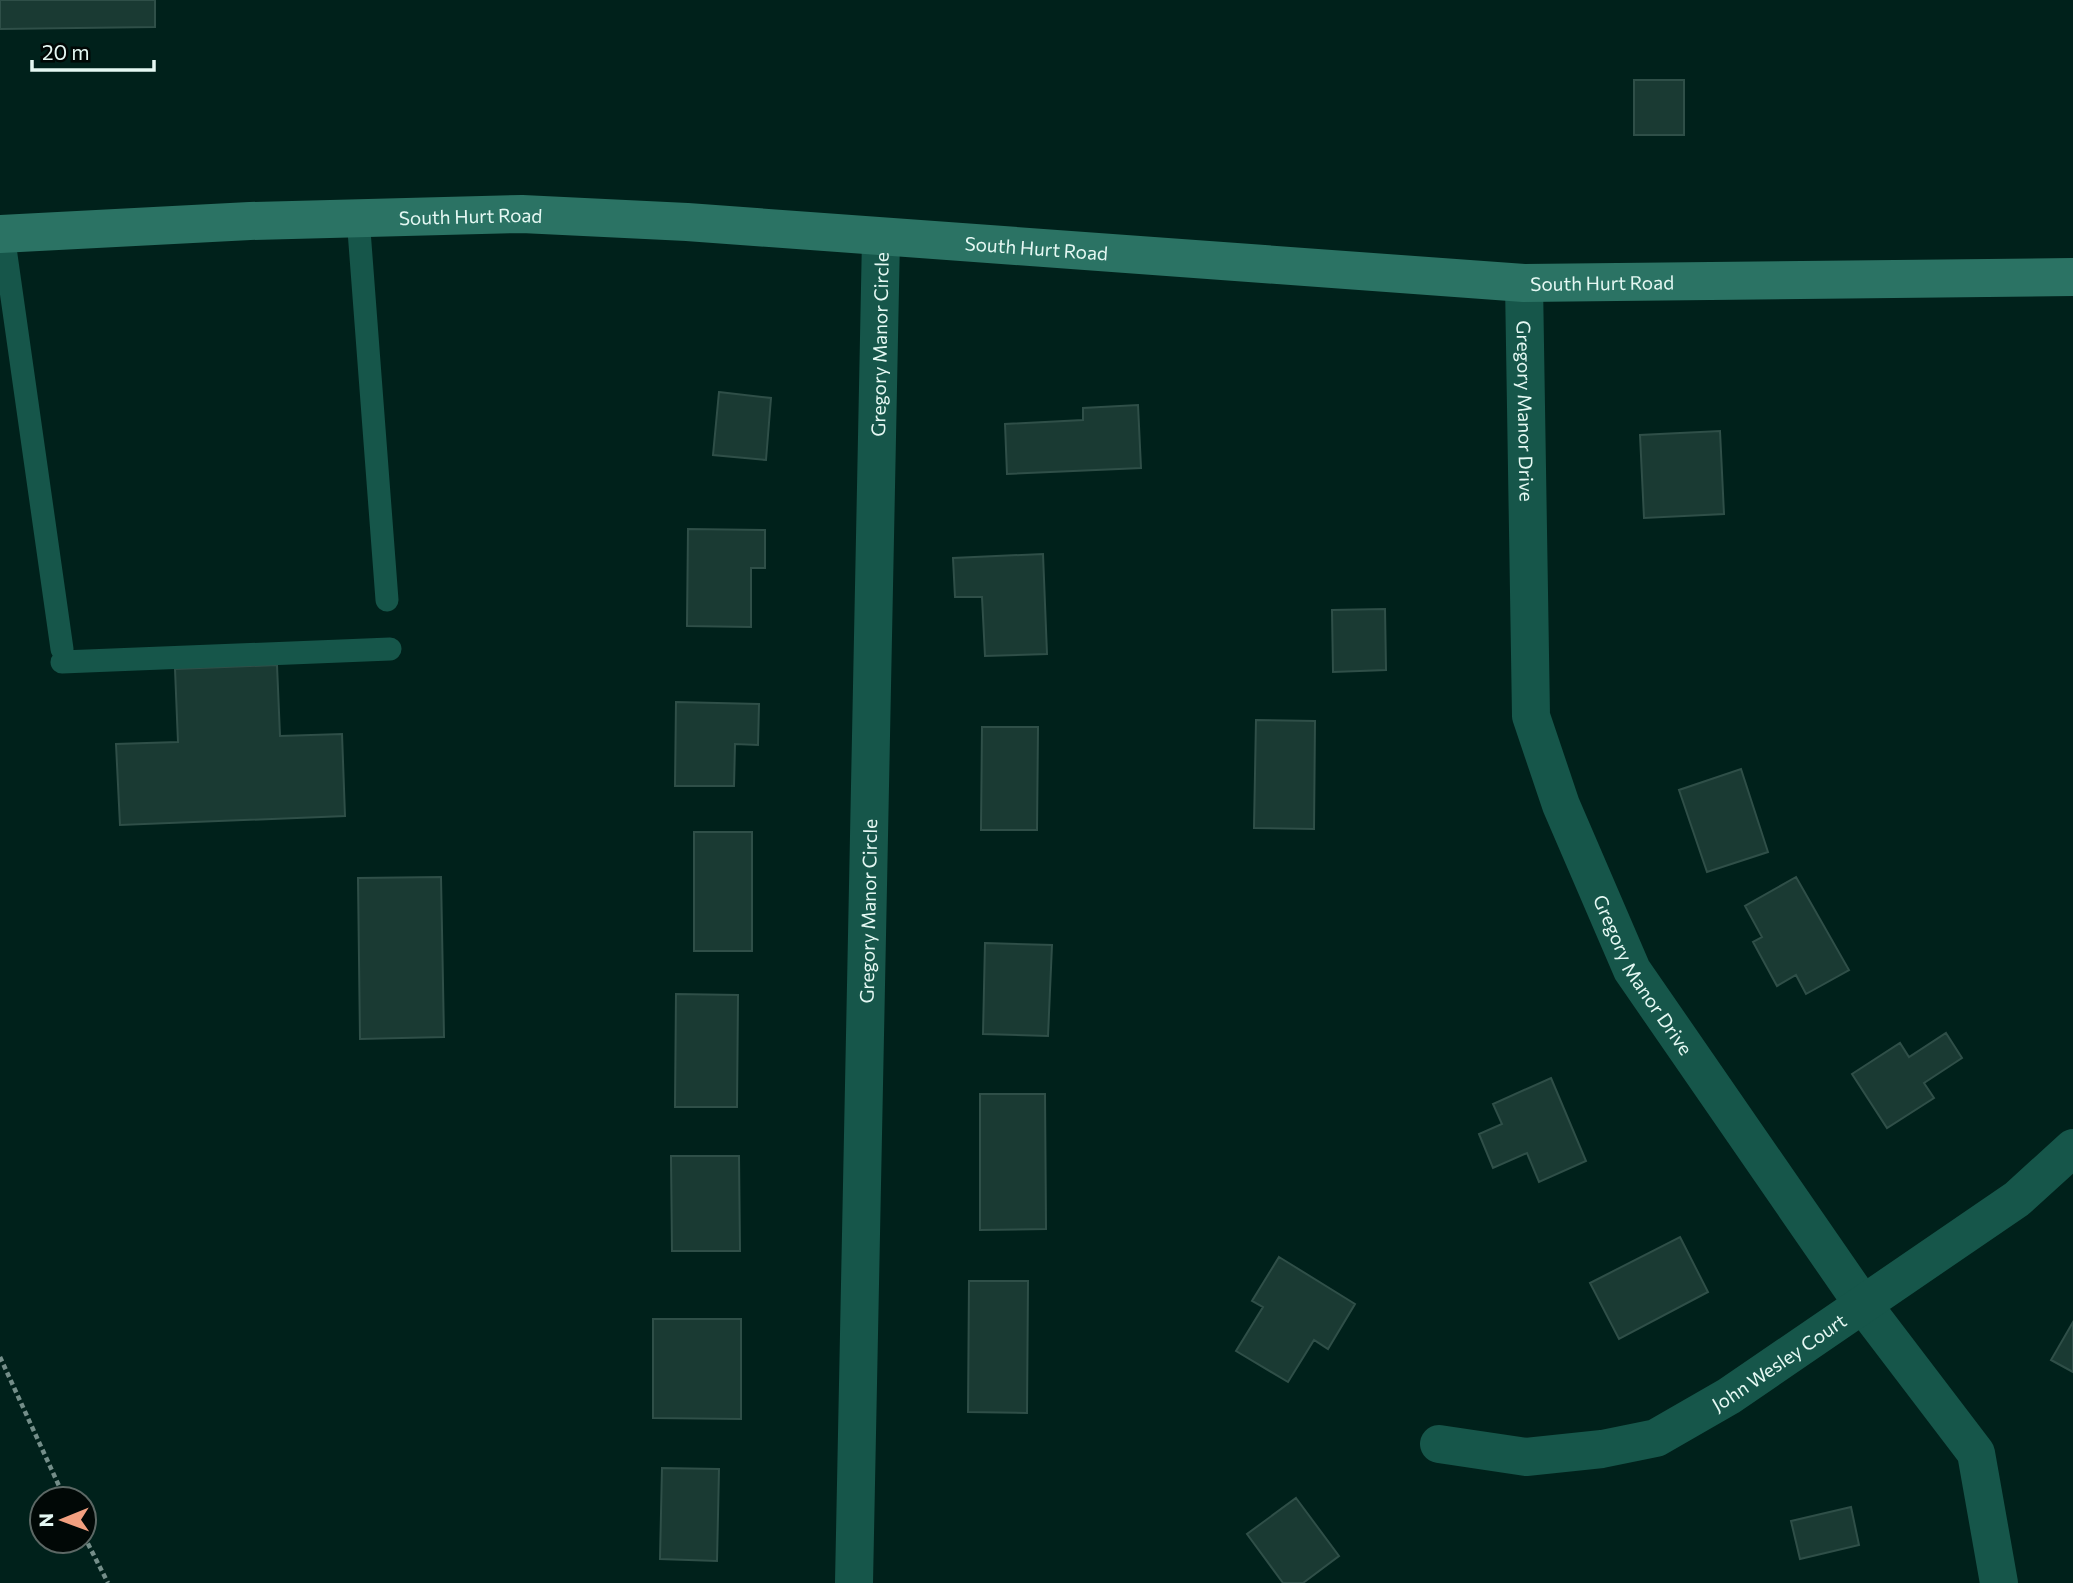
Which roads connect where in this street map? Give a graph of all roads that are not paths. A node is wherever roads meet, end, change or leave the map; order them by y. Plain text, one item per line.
1 (358, 217) junction
2 (2, 234) edge
3 (881, 238) junction
4 (2073, 277) edge
5 (1524, 283) junction
6 (387, 600) dead end
7 (390, 649) dead end
8 (2073, 1147) edge
9 (1864, 1306) junction
10 (1439, 1444) dead end
11 (854, 1583) edge
12 (1999, 1583) edge

1 - 2 street, South Hurt Road
1 - 3 street, South Hurt Road
1 - 6 lane
2 - 7 lane
3 - 5 street, South Hurt Road
3 - 11 street, Gregory Manor Circle
4 - 5 street, South Hurt Road
5 - 9 street, Gregory Manor Drive
8 - 9 street, John Wesley Court
9 - 10 street, John Wesley Court
9 - 12 street, Gregory Manor Drive

